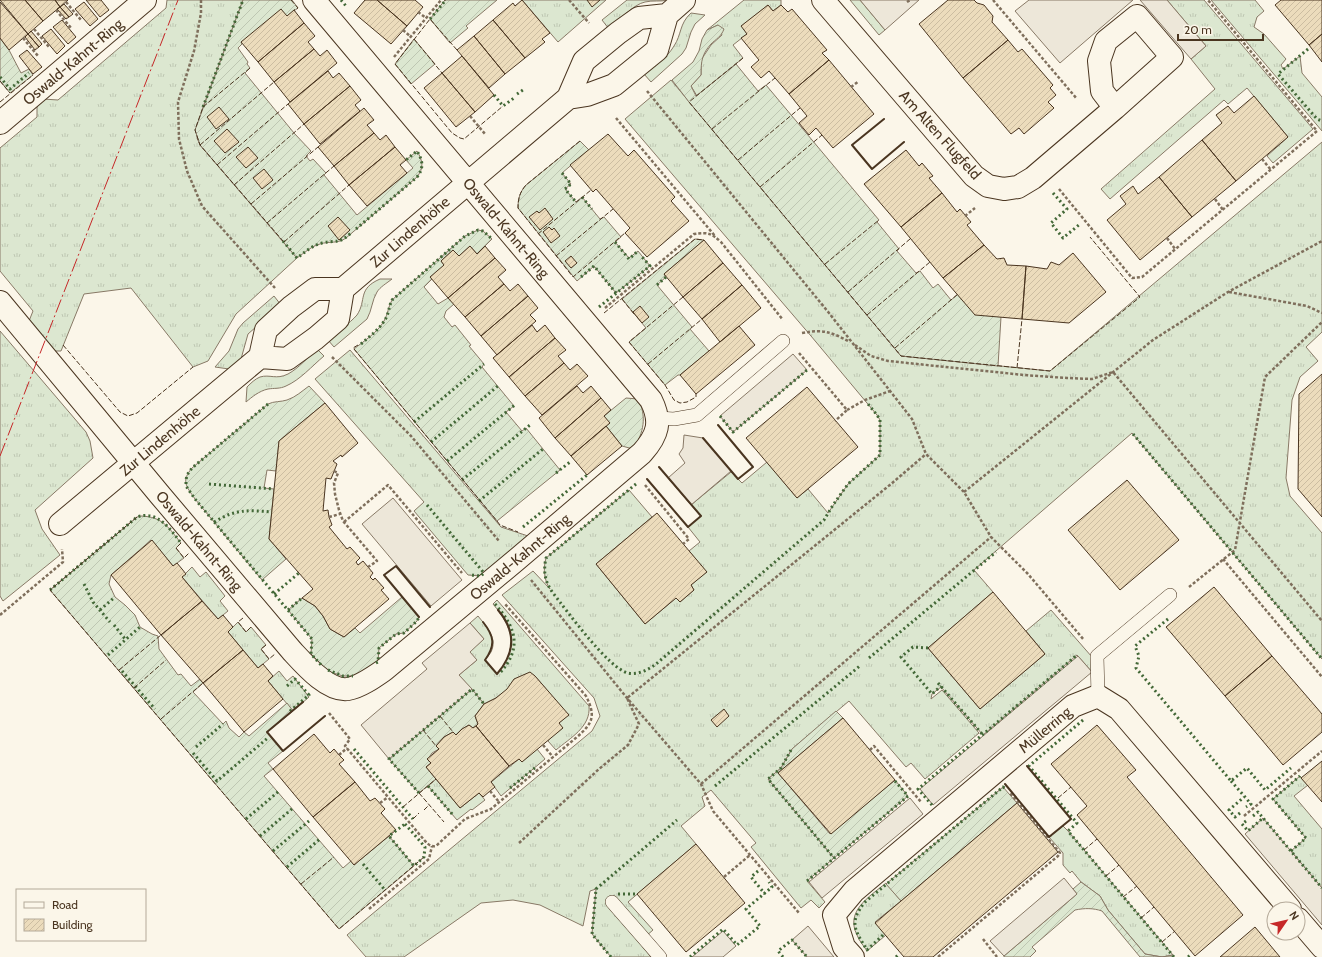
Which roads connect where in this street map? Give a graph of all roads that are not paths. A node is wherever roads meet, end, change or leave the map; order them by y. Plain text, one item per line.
1 (146, 0) edge
2 (314, 0) edge
3 (684, 0) edge
4 (823, 0) edge
5 (667, 15) junction
6 (568, 98) junction
7 (1115, 108) dead end
8 (0, 123) edge
9 (467, 182) junction
10 (343, 289) junction
11 (0, 302) edge
12 (783, 341) road end
13 (260, 357) junction
14 (658, 418) junction
15 (133, 463) junction
16 (60, 524) road end
17 (1170, 595) road end
18 (1098, 696) junction
19 (1283, 901) edge
20 (612, 902) dead end
21 (1306, 928) edge
22 (1322, 947) edge
23 (660, 957) edge
24 (853, 957) edge

1 - 8 street, Oswald-Kahnt-Ring
2 - 9 street, Oswald-Kahnt-Ring
3 - 5 street
4 - 7 street, Am Alten Flugfeld
5 - 6 street, Zur Lindenhöhe
5 - 6 street
6 - 9 street, Zur Lindenhöhe
9 - 10 street, Zur Lindenhöhe
9 - 14 street, Oswald-Kahnt-Ring
10 - 13 street
10 - 13 street
11 - 15 street, Oswald-Kahnt-Ring
12 - 14 lane
13 - 15 street, Zur Lindenhöhe
14 - 15 street, Oswald-Kahnt-Ring
15 - 16 street, Zur Lindenhöhe
17 - 18 lane
18 - 19 street
18 - 24 street, Müllerring
20 - 23 lane
21 - 22 street

